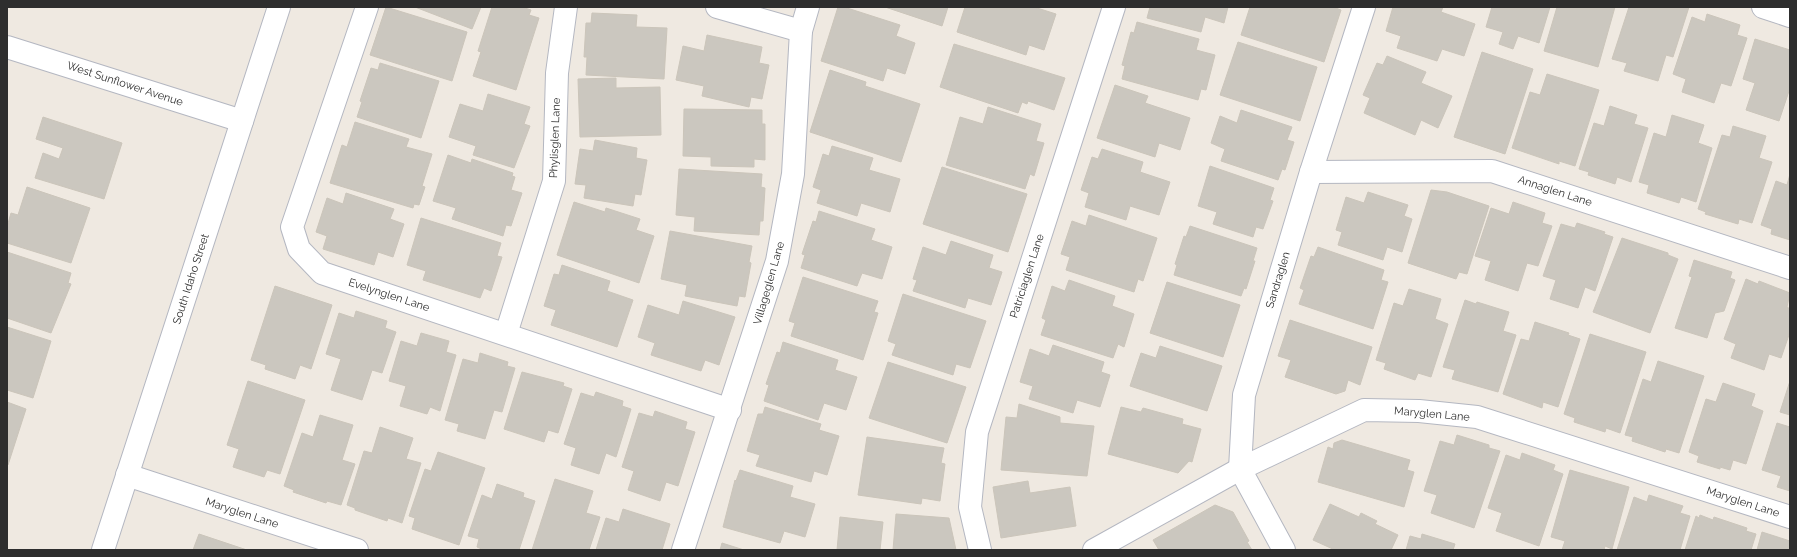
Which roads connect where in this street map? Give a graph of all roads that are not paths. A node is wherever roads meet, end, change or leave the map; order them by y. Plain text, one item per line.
1 (279, 7) edge
2 (367, 7) edge
3 (566, 7) edge
4 (717, 7) edge
5 (808, 7) edge
6 (1114, 7) edge
7 (1364, 7) edge
8 (1763, 7) edge
9 (1790, 16) edge
10 (801, 31) junction
11 (9, 54) edge
12 (242, 121) junction
13 (1311, 172) junction
14 (1790, 268) edge
15 (506, 334) junction
16 (730, 410) junction
17 (1240, 469) junction
18 (127, 475) junction
19 (1790, 517) edge
20 (102, 550) edge
21 (357, 550) edge
22 (683, 550) edge
23 (980, 550) edge
24 (1094, 550) edge
25 (1284, 550) edge

1 - 12 street, South Idaho Street
2 - 15 street, Evelynglen Lane
3 - 15 street, Phylisglen Lane
4 - 10 street
5 - 10 street, Villageglen Lane
6 - 23 street, Patriciaglen Lane
7 - 13 street, Sandraglen
8 - 9 street
10 - 16 street, Villageglen Lane
11 - 12 street, West Sunflower Avenue
12 - 18 street, South Idaho Street
13 - 14 street, Annaglen Lane
13 - 17 street, Sandraglen
15 - 16 street, Evelynglen Lane
16 - 22 street, Villageglen Lane
17 - 19 street, Maryglen Lane
17 - 24 street, Maryglen Lane
17 - 25 street
18 - 20 street, South Idaho Street
18 - 21 street, Maryglen Lane

